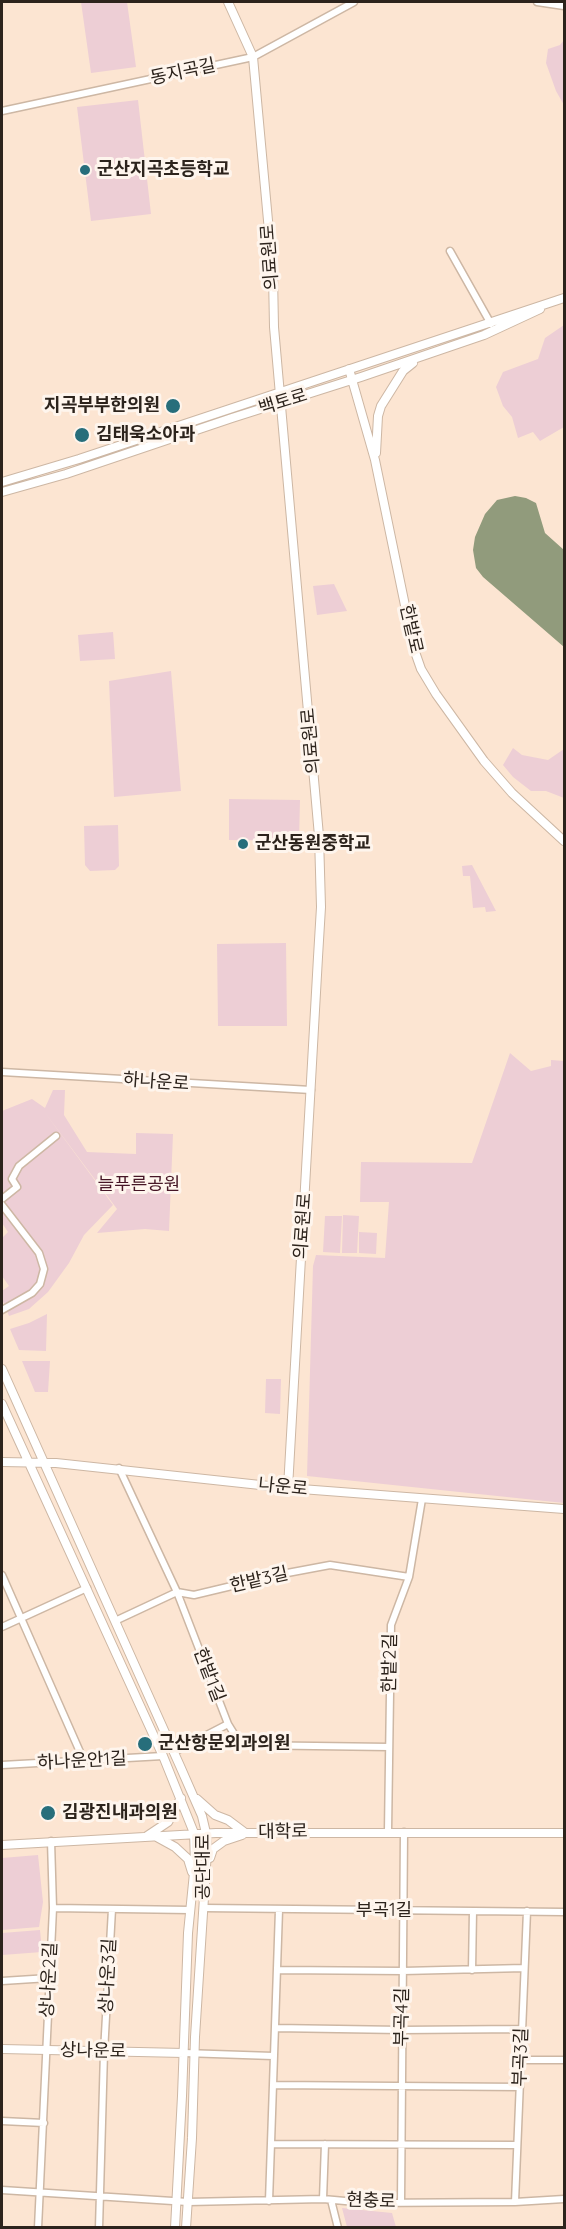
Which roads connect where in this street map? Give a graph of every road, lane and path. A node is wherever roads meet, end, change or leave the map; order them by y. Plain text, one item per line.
1 (228, 2) edge
2 (354, 2) edge
3 (537, 2) edge
4 (564, 6) edge
5 (253, 57) junction
6 (2, 111) edge
7 (450, 251) dead end
8 (562, 298) edge
9 (490, 322) junction
10 (493, 331) junction
11 (426, 355) junction
12 (349, 369) junction
13 (352, 380) junction
14 (281, 391) junction
15 (282, 402) junction
16 (375, 460) junction
17 (2, 482) edge
18 (2, 492) edge
19 (564, 841) edge
20 (2, 1072) edge
21 (311, 1090) junction
22 (56, 1136) dead end
23 (2, 1199) edge
24 (2, 1205) edge
25 (2, 1310) edge
26 (2, 1369) edge
27 (2, 1404) edge
28 (2, 1462) edge
29 (43, 1462) junction
30 (29, 1463) junction
31 (119, 1468) junction
32 (288, 1488) junction
33 (422, 1499) junction
34 (564, 1509) edge
35 (2, 1575) edge
36 (409, 1577) junction
37 (87, 1588) junction
38 (177, 1593) junction
39 (21, 1618) junction
40 (115, 1621) junction
41 (2, 1628) edge
42 (228, 1724) junction
43 (389, 1747) junction
44 (174, 1752) junction
45 (163, 1756) junction
46 (84, 1761) junction
47 (2, 1765) edge
48 (192, 1793) junction
49 (181, 1798) junction
50 (247, 1832) junction
51 (388, 1832) junction
52 (404, 1832) junction
53 (194, 1833) junction
54 (206, 1833) junction
55 (564, 1833) edge
56 (150, 1836) junction
57 (51, 1841) junction
58 (2, 1845) edge
59 (206, 1868) junction
60 (194, 1877) junction
61 (53, 1908) junction
62 (204, 1908) junction
63 (112, 1909) junction
64 (190, 1910) junction
65 (279, 1910) junction
66 (403, 1911) junction
67 (473, 1911) junction
68 (527, 1911) junction
69 (564, 1912) edge
70 (524, 1968) junction
71 (278, 1970) junction
72 (472, 1970) junction
73 (403, 1971) junction
74 (49, 1978) junction
75 (2, 1981) edge
76 (275, 2028) junction
77 (522, 2029) junction
78 (401, 2030) junction
79 (2, 2049) edge
80 (45, 2050) junction
81 (104, 2052) junction
82 (184, 2053) junction
83 (194, 2053) junction
84 (273, 2056) junction
85 (521, 2060) junction
86 (564, 2060) edge
87 (273, 2085) junction
88 (400, 2087) junction
89 (520, 2087) junction
90 (2, 2121) edge
91 (44, 2122) junction
92 (271, 2144) junction
93 (325, 2144) junction
94 (400, 2144) junction
95 (517, 2145) junction
96 (2, 2190) edge
97 (40, 2191) junction
98 (101, 2196) junction
99 (323, 2199) junction
100 (564, 2199) edge
101 (331, 2200) junction
102 (177, 2201) junction
103 (268, 2201) junction
104 (188, 2202) junction
105 (400, 2202) junction
106 (515, 2202) junction
107 (38, 2228) edge
108 (99, 2228) edge
109 (175, 2228) edge
110 (186, 2228) edge
111 (338, 2228) edge

1 - 5 street, 의료원로
2 - 5 street, 동지곡길
3 - 4 street
5 - 6 street, 동지곡길
5 - 14 street, 의료원로
7 - 9 street
8 - 9 street, 백토로
8 - 10 street, 백토로
9 - 10 street
9 - 12 street, 백토로
10 - 11 street, 백토로
11 - 13 street, 백토로
11 - 16 street
12 - 13 street, 한밭로
12 - 14 street, 백토로
13 - 15 street, 백토로
13 - 16 street, 한밭로
14 - 15 street, 의료원로
14 - 17 street, 백토로
15 - 18 street, 백토로
15 - 21 street, 의료원로
16 - 19 street, 한밭로
20 - 21 street, 하나운로
21 - 32 street, 의료원로
22 - 23 street
24 - 25 street
26 - 29 street, 공단대로
27 - 30 street, 공단대로
28 - 30 street, 나운로
29 - 30 street, 나운로
29 - 31 street, 나운로
29 - 40 street, 공단대로
30 - 37 street, 공단대로
31 - 32 street, 나운로
31 - 38 street, 한밭1길
32 - 33 street, 나운로
33 - 34 street, 나운로
33 - 36 street, 한밭2길
35 - 39 street
36 - 38 street, 한밭3길
36 - 43 street, 한밭2길
37 - 39 street
37 - 45 street, 공단대로
38 - 40 street, 한밭3길
38 - 42 street, 한밭1길
39 - 41 street
39 - 46 street
40 - 44 street, 공단대로
42 - 43 street, 한밭1길
42 - 44 street
43 - 51 street, 한밭2길
44 - 48 street, 공단대로
45 - 46 street, 하나운안1길
45 - 49 street, 공단대로
46 - 47 street, 하나운안1길
48 - 50 street
48 - 54 street, 공단대로
49 - 53 street, 공단대로
49 - 56 street
50 - 51 street, 대학로
50 - 54 street, 대학로
50 - 59 street
51 - 52 street, 대학로
52 - 55 street, 대학로
52 - 66 street, 부곡4길
53 - 54 street, 대학로
53 - 56 street, 대학로
53 - 60 street, 공단대로
54 - 59 street, 공단대로
56 - 57 street, 대학로
56 - 60 street
57 - 58 street, 대학로
57 - 61 street, 상나운2길
59 - 62 street, 공단대로
60 - 64 street, 공단대로
61 - 63 street
61 - 74 street, 상나운2길
62 - 65 street, 부곡1길
62 - 83 street, 공단대로
63 - 64 street
63 - 81 street, 상나운3길
64 - 82 street, 공단대로
65 - 66 street, 부곡1길
65 - 71 street
66 - 67 street, 부곡1길
66 - 73 street, 부곡4길
67 - 68 street, 부곡1길
67 - 72 street
68 - 69 street, 부곡1길
68 - 70 street, 부곡3길
70 - 72 street
70 - 77 street, 부곡3길
71 - 73 street
71 - 76 street
72 - 73 street
73 - 78 street, 부곡4길
74 - 75 street
74 - 80 street, 상나운2길
76 - 78 street
76 - 84 street
77 - 78 street
77 - 85 street, 부곡3길
78 - 88 street, 부곡4길
79 - 80 street, 상나운로
80 - 81 street, 상나운로
80 - 91 street, 상나운2길
81 - 82 street, 상나운로
81 - 98 street, 상나운3길
82 - 83 street
82 - 102 street, 공단대로
83 - 84 street
83 - 104 street, 공단대로
84 - 87 street
85 - 86 street
85 - 89 street, 부곡3길
87 - 88 street
87 - 92 street
88 - 89 street
88 - 94 street, 부곡4길
89 - 95 street, 부곡3길
90 - 91 street
91 - 97 street, 상나운2길
92 - 93 street
92 - 103 street
93 - 94 street
93 - 99 street
94 - 95 street
94 - 105 street, 부곡4길
95 - 106 street, 부곡3길
96 - 97 street, 현충로
97 - 98 street, 현충로
97 - 107 street, 상나운2길
98 - 102 street, 현충로
98 - 108 street, 상나운3길
99 - 101 street, 현충로
99 - 103 street, 현충로
100 - 106 street, 현충로
101 - 105 street, 현충로
101 - 111 street
102 - 104 street, 현충로
102 - 109 street, 공단대로
103 - 104 street, 현충로
104 - 110 street, 공단대로
105 - 106 street, 현충로

